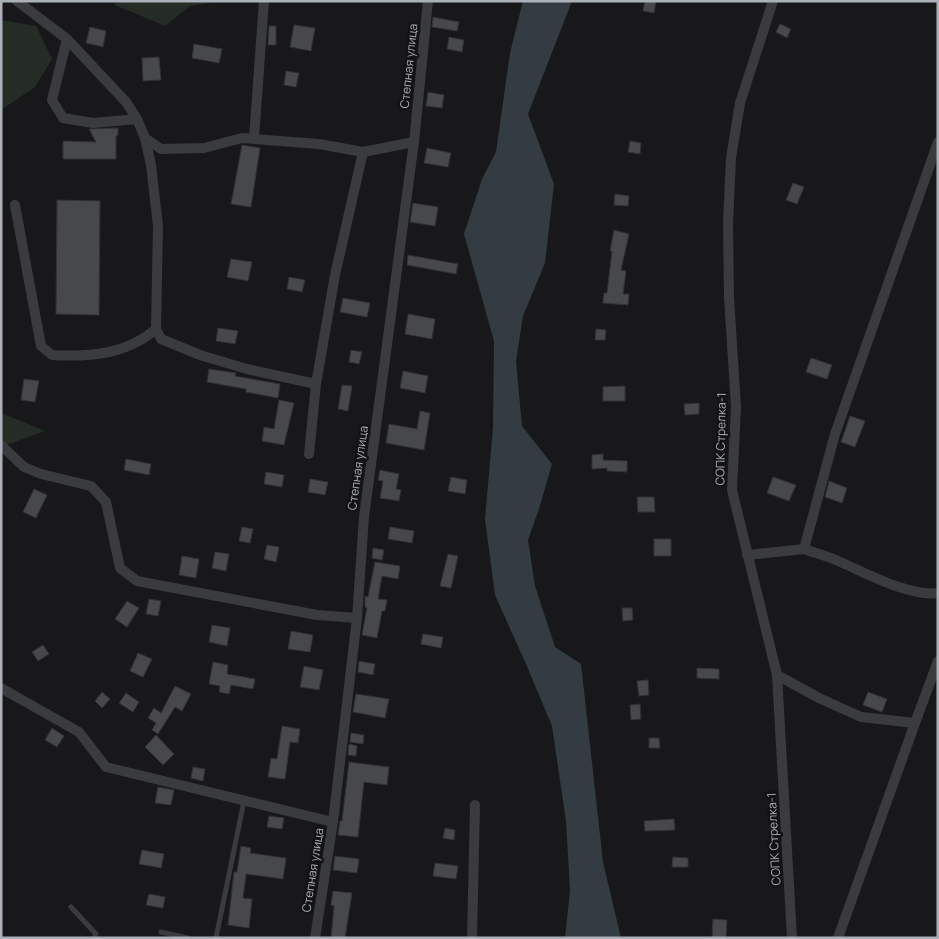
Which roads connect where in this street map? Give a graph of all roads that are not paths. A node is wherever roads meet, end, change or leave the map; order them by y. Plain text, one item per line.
1 (17, 1) edge
2 (264, 1) edge
3 (428, 1) edge
4 (773, 1) edge
5 (67, 39) junction
6 (137, 119) junction
7 (145, 138) junction
8 (254, 138) junction
9 (414, 142) junction
10 (938, 142) edge
11 (364, 152) junction
12 (15, 205) dead end
13 (156, 329) junction
14 (316, 384) junction
15 (1, 445) edge
16 (308, 454) dead end
17 (804, 549) junction
18 (747, 555) junction
19 (938, 593) edge
20 (356, 618) junction
21 (938, 661) edge
22 (777, 675) junction
23 (1, 688) edge
24 (915, 723) junction
25 (244, 801) junction
26 (474, 805) dead end
27 (333, 822) junction
28 (71, 907) dead end
29 (161, 932) dead end
30 (94, 938) edge
31 (188, 938) edge
32 (216, 938) edge
33 (315, 938) edge
34 (472, 938) edge
35 (792, 938) edge
36 (838, 938) edge

1 - 5 street
2 - 8 street
3 - 9 street, Степная улица
4 - 18 street, СОПК Стрелка-1
5 - 6 street
5 - 6 street
6 - 7 street
7 - 8 street
7 - 13 street
8 - 11 street
9 - 11 street
9 - 20 street, Степная улица
10 - 17 street
11 - 14 street
12 - 13 street
13 - 14 street
14 - 16 street
15 - 20 street
17 - 18 street
17 - 19 street
18 - 22 street, СОПК Стрелка-1
20 - 27 street, Степная улица
21 - 24 street
22 - 24 street
22 - 35 street, СОПК Стрелка-1
23 - 25 street
24 - 36 street
25 - 27 street
25 - 32 lane
26 - 34 street
27 - 33 street, Степная улица
28 - 30 lane
29 - 31 lane

